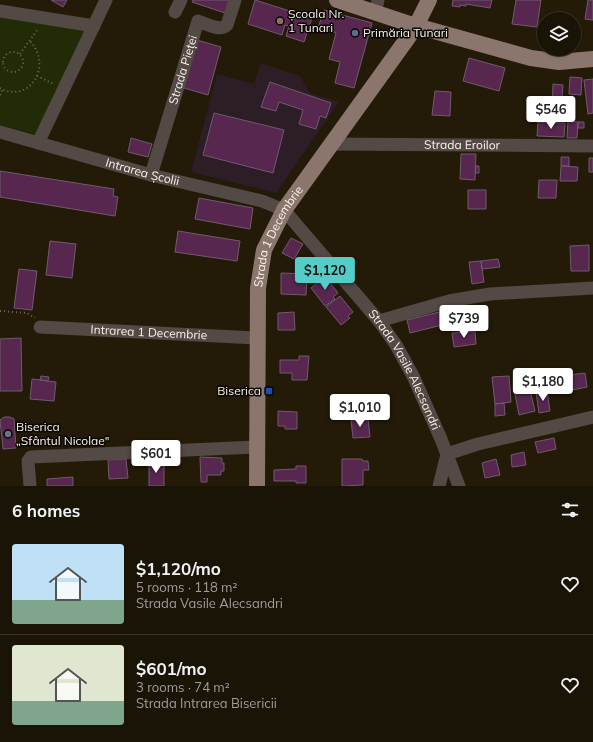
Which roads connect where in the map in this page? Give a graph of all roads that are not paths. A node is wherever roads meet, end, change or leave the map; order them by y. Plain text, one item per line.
1 (106, 0) edge
2 (181, 0) edge
3 (235, 0) edge
4 (337, 0) edge
5 (428, 0) edge
6 (376, 6) edge
7 (0, 11) edge
8 (175, 12) dead end
9 (94, 26) junction
10 (416, 26) junction
11 (593, 60) edge
12 (0, 132) edge
13 (38, 143) junction
14 (331, 144) junction
15 (593, 146) edge
16 (151, 175) junction
17 (284, 210) junction
18 (593, 288) edge
19 (379, 321) junction
20 (40, 327) road end
21 (258, 338) junction
22 (593, 417) edge
23 (257, 447) junction
24 (447, 454) junction
25 (30, 486) edge
26 (256, 486) edge
27 (439, 486) edge
28 (459, 486) edge

1 - 9 street
2 - 8 street
3 - 16 street, Strada Pieței
4 - 6 main road
5 - 10 main road, Strada 1 Decembrie
6 - 10 main road
7 - 9 street
9 - 13 street
10 - 11 main road
10 - 14 main road, Strada 1 Decembrie
12 - 13 street, Intrarea Școlii
13 - 16 street, Intrarea Școlii
14 - 15 street, Strada Eroilor
14 - 17 main road, Strada 1 Decembrie
16 - 17 street, Intrarea Școlii
17 - 19 street, Strada Vasile Alecsandri
17 - 21 main road, Strada 1 Decembrie
18 - 19 street
19 - 24 street, Strada Vasile Alecsandri
20 - 21 street, Intrarea 1 Decembrie
21 - 23 main road, Strada 1 Decembrie
22 - 24 street
23 - 25 street
23 - 26 main road, Strada 1 Decembrie
24 - 27 street
24 - 28 street, Strada Vasile Alecsandri

